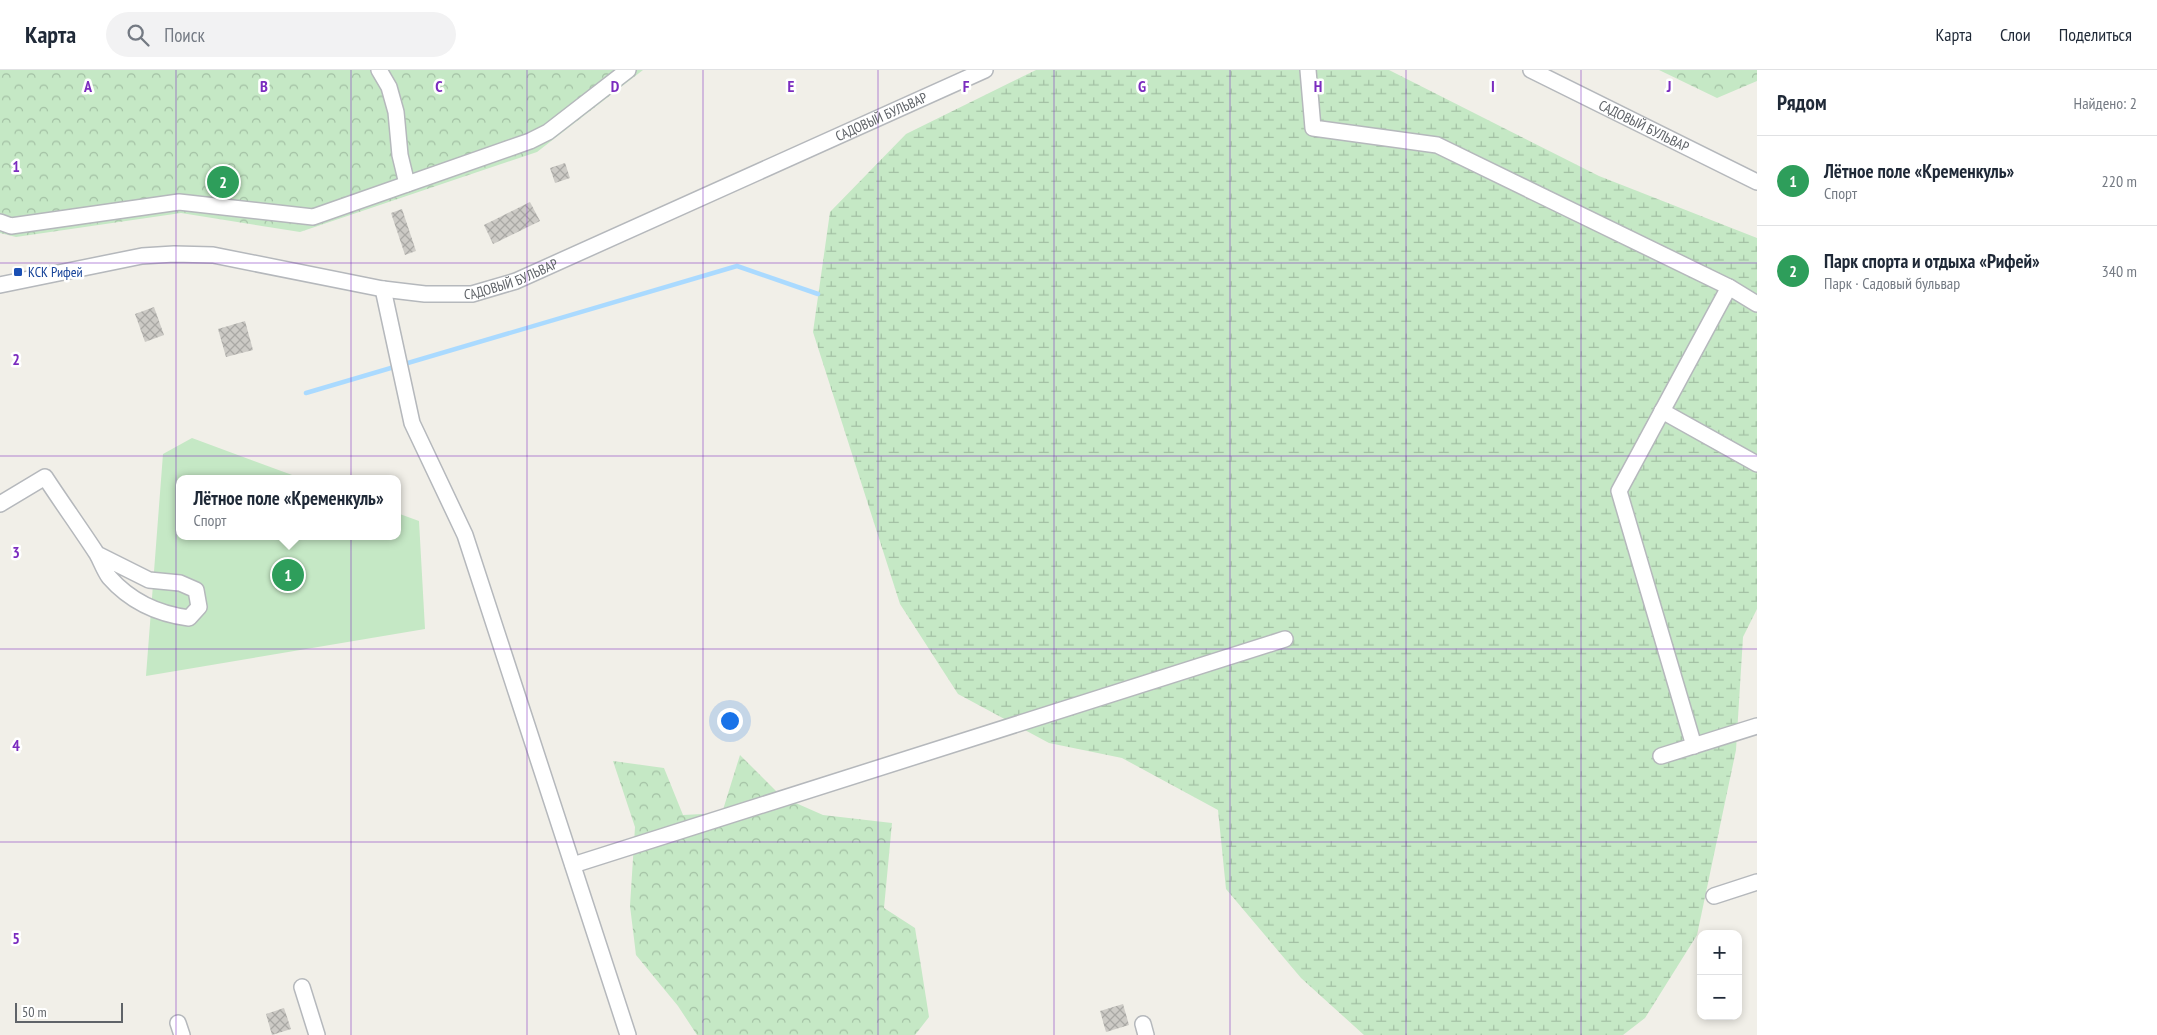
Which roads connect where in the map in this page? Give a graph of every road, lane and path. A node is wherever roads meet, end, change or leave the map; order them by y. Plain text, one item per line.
1 (379, 70) edge
2 (628, 70) edge
3 (986, 70) edge
4 (1308, 70) edge
5 (1531, 70) edge
6 (1757, 182) edge
7 (407, 184) junction
8 (0, 222) edge
9 (0, 285) edge
10 (1729, 287) junction
11 (383, 289) junction
12 (1757, 304) edge
13 (1662, 411) junction
14 (1757, 464) edge
15 (0, 504) edge
16 (97, 554) junction
17 (1285, 639) dead end
18 (1757, 726) edge
19 (1694, 746) junction
20 (1661, 756) dead end
21 (573, 865) junction
22 (1757, 882) edge
23 (1714, 896) dead end
24 (302, 987) dead end
25 (317, 1035) edge
26 (628, 1035) edge

1 - 7 street
2 - 7 street
3 - 11 street, САДОВЫЙ БУЛЬВАР
4 - 10 street
5 - 6 street, САДОВЫЙ БУЛЬВАР
7 - 8 street
9 - 11 street, САДОВЫЙ БУЛЬВАР
10 - 12 street
10 - 13 street
11 - 21 street
13 - 14 street
13 - 19 street
15 - 16 street
16 - 16 street
17 - 21 street
18 - 19 street
19 - 20 street
21 - 26 street
22 - 23 street
24 - 25 street

